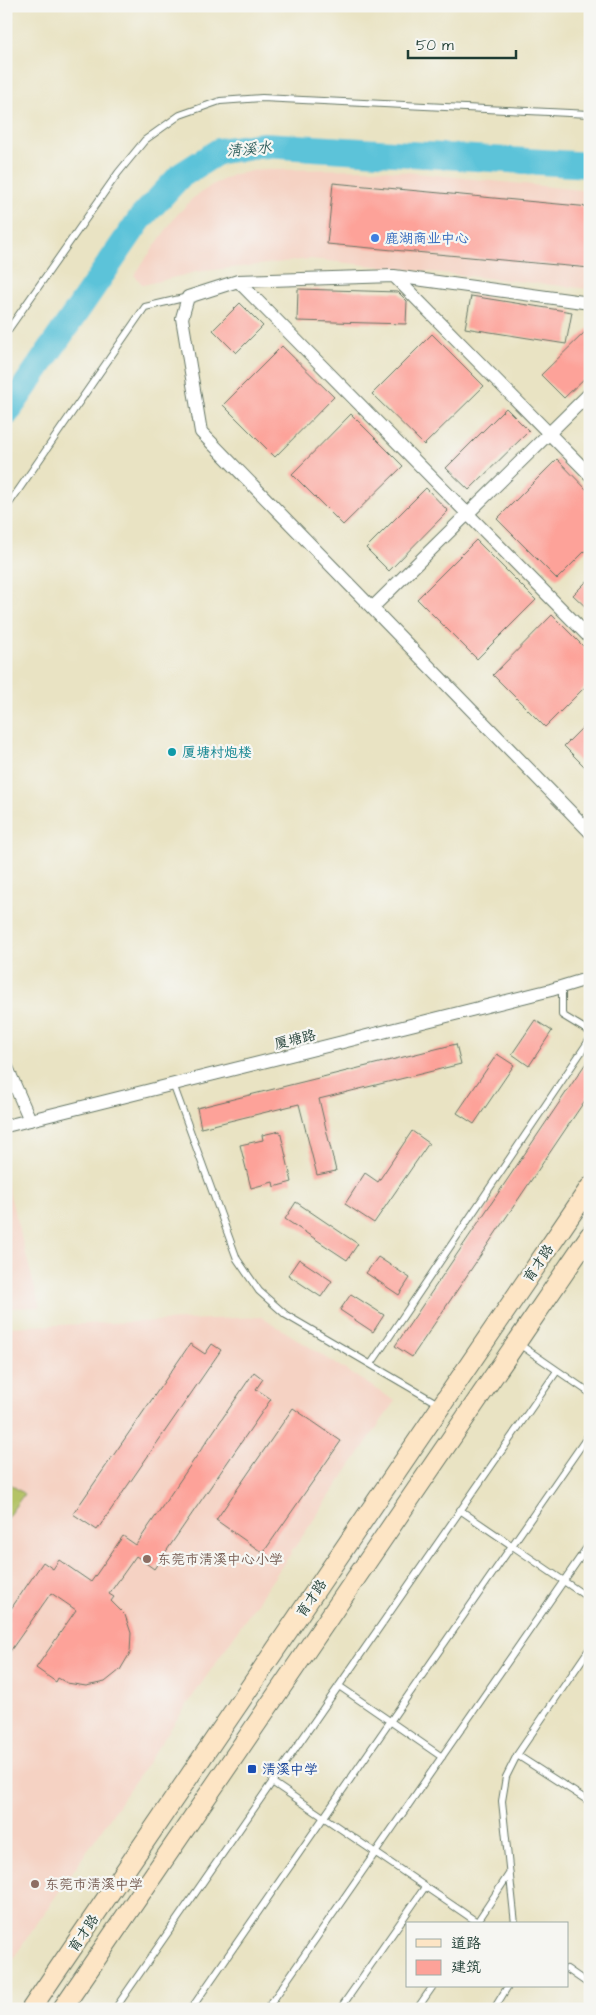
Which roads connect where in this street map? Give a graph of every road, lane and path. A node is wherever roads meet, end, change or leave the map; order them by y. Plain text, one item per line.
1 (590, 114) edge
2 (394, 276) junction
3 (238, 281) junction
4 (188, 297) junction
5 (590, 303) edge
6 (6, 333) edge
7 (590, 392) edge
8 (548, 433) junction
9 (590, 475) edge
10 (6, 508) edge
11 (467, 513) junction
12 (372, 608) junction
13 (590, 638) edge
14 (590, 832) edge
15 (590, 978) edge
16 (562, 986) junction
17 (590, 1032) edge
18 (590, 1039) edge
19 (6, 1065) edge
20 (173, 1084) junction
21 (30, 1120) junction
22 (6, 1126) edge
23 (590, 1187) edge
24 (590, 1234) edge
25 (516, 1342) junction
26 (371, 1364) junction
27 (557, 1371) junction
28 (590, 1393) edge
29 (441, 1406) junction
30 (590, 1433) edge
31 (460, 1510) junction
32 (590, 1543) edge
33 (512, 1546) junction
34 (563, 1581) junction
35 (590, 1599) edge
36 (590, 1648) edge
37 (339, 1686) junction
38 (390, 1721) junction
39 (517, 1754) junction
40 (442, 1757) junction
41 (272, 1782) junction
42 (590, 1802) edge
43 (324, 1817) junction
44 (375, 1852) junction
45 (509, 1874) junction
46 (425, 1887) junction
47 (475, 1922) edge
48 (477, 1922) edge
49 (515, 1922) edge
50 (568, 1970) edge
51 (590, 1985) edge
52 (432, 1988) edge
53 (507, 1988) edge
54 (31, 2009) edge
55 (62, 2009) edge
56 (115, 2009) edge
57 (191, 2009) edge
58 (267, 2009) edge
59 (340, 2009) edge
60 (417, 2009) edge
61 (494, 2009) edge

1 - 6 lane
2 - 3 street
2 - 5 street
2 - 8 street
3 - 4 street
3 - 11 street
4 - 10 lane
4 - 12 street
7 - 8 street
8 - 9 street
8 - 11 street
11 - 12 street
11 - 13 street
12 - 14 street
15 - 16 street, 厦塘路
16 - 17 lane
16 - 20 street, 厦塘路
18 - 26 lane
19 - 21 street
20 - 21 street, 厦塘路
20 - 26 lane
21 - 22 street, 厦塘路
23 - 29 main road, 育才路
24 - 25 main road, 育才路
25 - 27 lane
25 - 55 main road, 育才路
26 - 29 lane
27 - 28 lane
27 - 31 lane
29 - 54 main road, 育才路
30 - 33 lane
31 - 33 lane
31 - 37 lane
32 - 34 lane
33 - 34 lane
33 - 38 lane
34 - 35 lane
34 - 40 lane
36 - 39 lane
37 - 38 lane
37 - 41 lane
38 - 40 lane
38 - 43 lane
39 - 42 lane
39 - 45 lane
40 - 44 lane
41 - 43 lane
41 - 56 lane
43 - 44 lane
43 - 57 lane
44 - 46 lane
44 - 58 lane
45 - 48 lane
45 - 49 lane
46 - 47 lane
46 - 59 lane
50 - 51 lane
52 - 60 lane
53 - 61 lane

